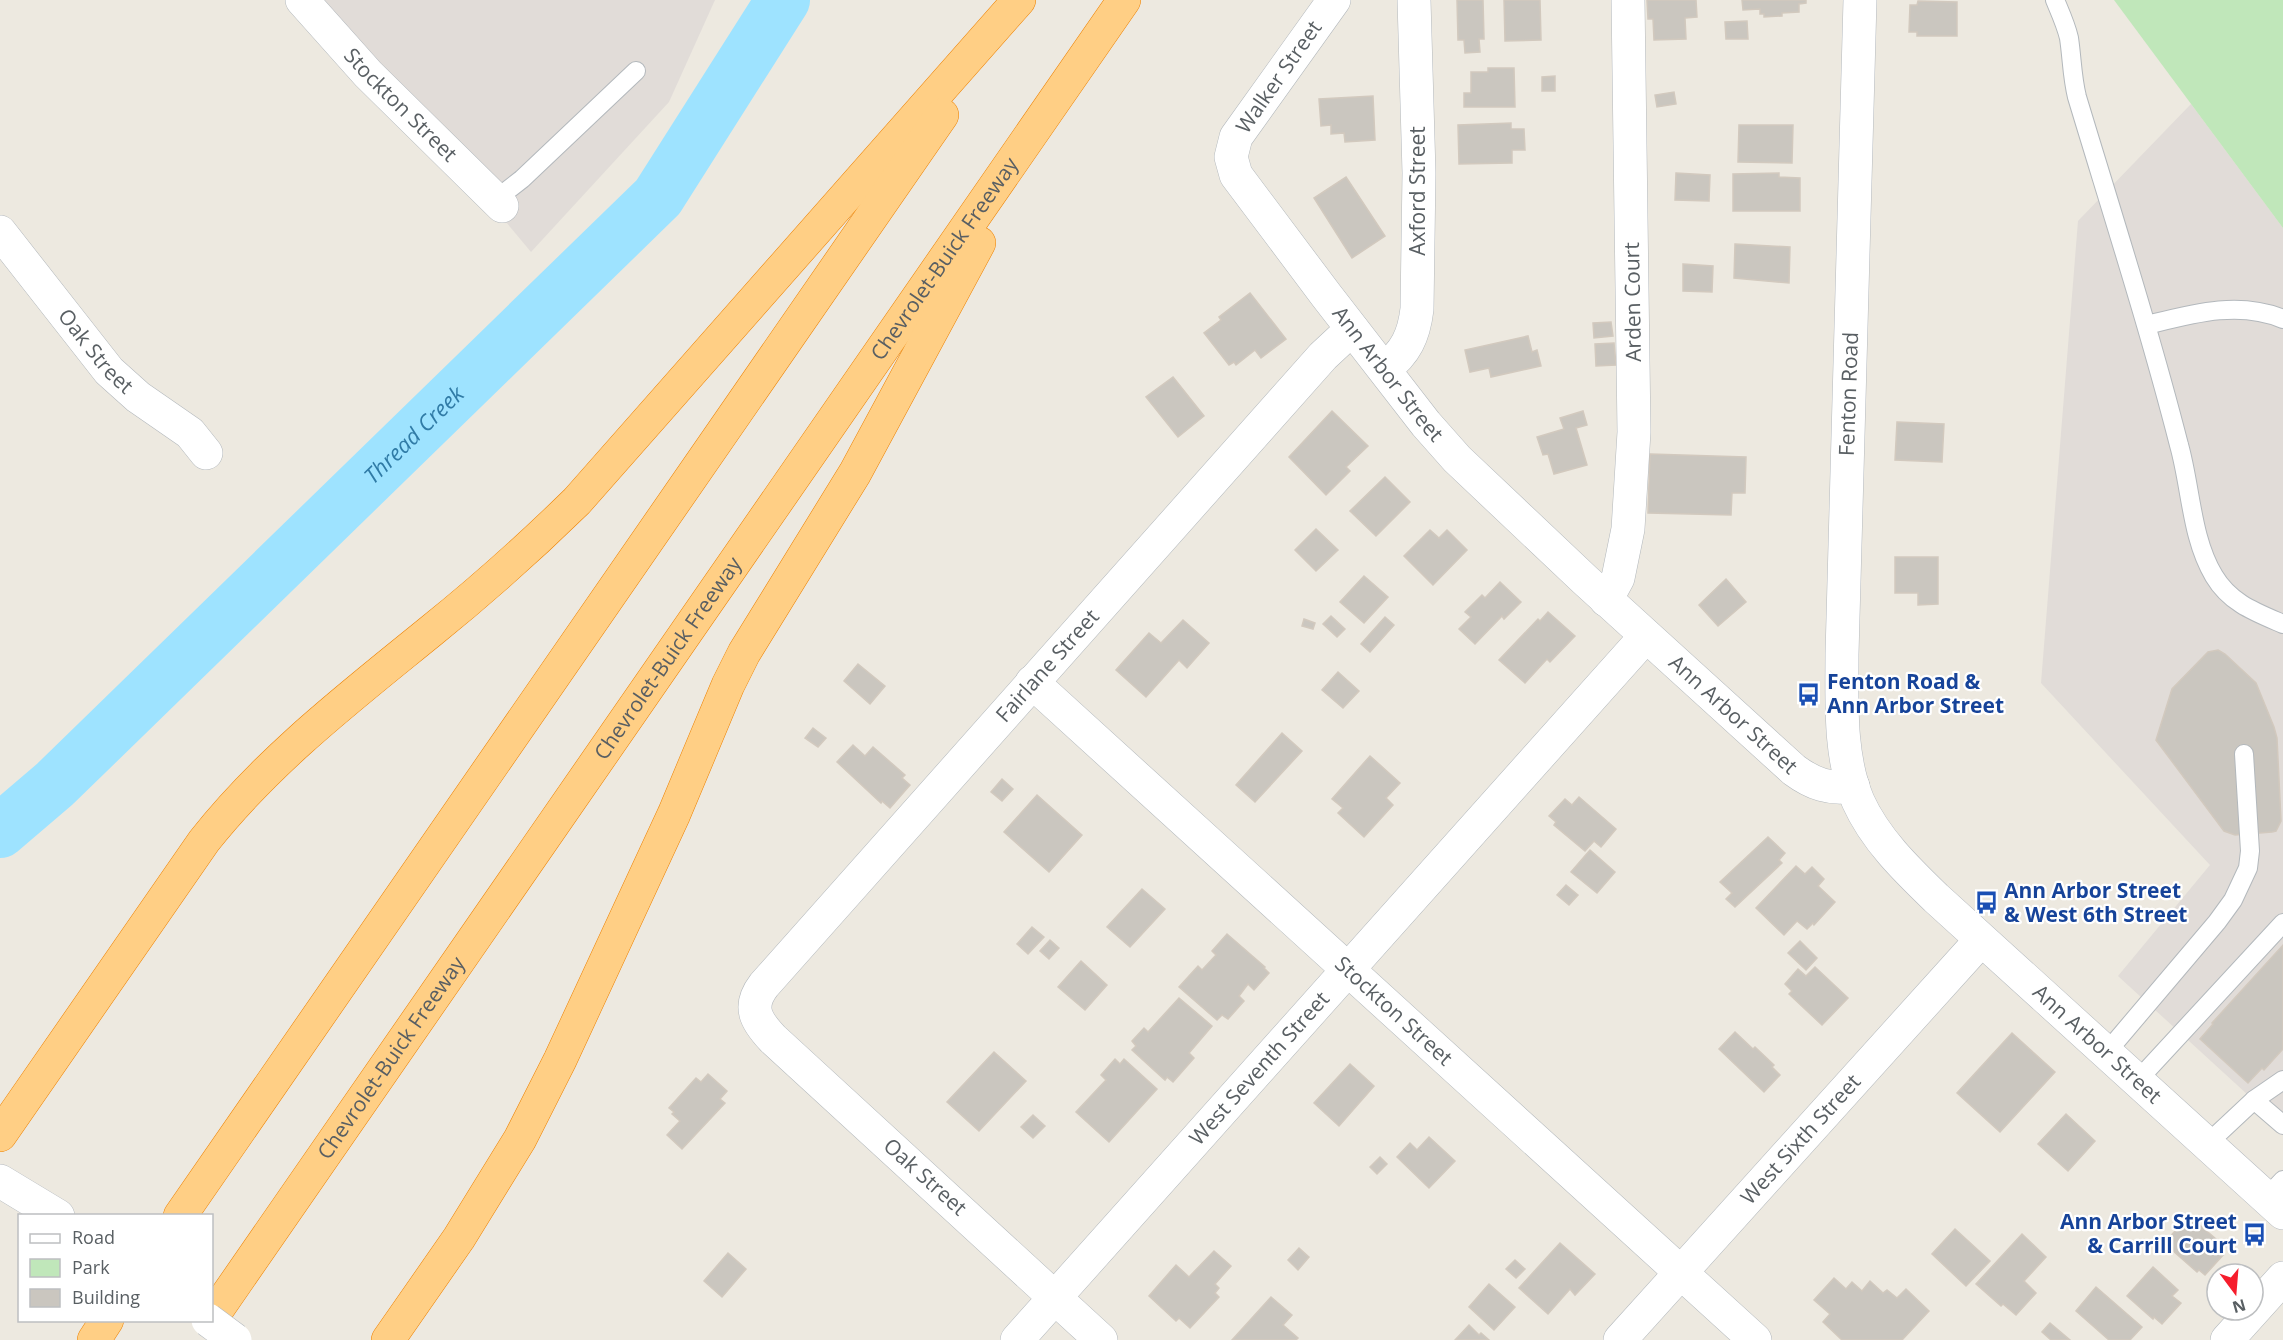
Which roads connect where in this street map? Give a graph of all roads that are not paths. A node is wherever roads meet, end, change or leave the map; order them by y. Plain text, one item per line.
1 (302, 0) edge
2 (1020, 0) edge
3 (1124, 0) edge
4 (1334, 0) edge
5 (1414, 0) edge
6 (1628, 0) edge
7 (1860, 0) edge
8 (2055, 0) edge
9 (636, 71) dead end
10 (1058, 98) junction
11 (1230, 157) joint
12 (498, 203) joint
13 (0, 232) edge
14 (2283, 319) edge
15 (2147, 325) junction
16 (1352, 329) junction
17 (1384, 369) junction
18 (206, 453) dead end
19 (1606, 600) junction
20 (2283, 624) edge
21 (1646, 636) junction
22 (1032, 682) junction
23 (2244, 754) dead end
24 (1853, 786) junction
25 (2283, 923) edge
26 (1982, 940) junction
27 (1348, 969) junction
28 (754, 1009) joint
29 (2106, 1053) junction
30 (2283, 1080) edge
31 (2137, 1081) junction
32 (2254, 1100) junction
33 (2283, 1125) edge
34 (0, 1135) edge
35 (2206, 1144) junction
36 (0, 1181) edge
37 (2277, 1197) edge
38 (56, 1214) edge
39 (181, 1214) edge
40 (1681, 1273) junction
41 (2283, 1278) edge
42 (1056, 1297) junction
43 (213, 1315) edge
44 (213, 1321) edge
45 (106, 1322) edge
46 (208, 1322) edge
47 (94, 1340) edge
48 (195, 1340) edge
49 (236, 1340) edge
50 (388, 1340) edge
51 (1017, 1340) edge
52 (1101, 1340) edge
53 (1620, 1340) edge
54 (1755, 1340) edge
55 (2227, 1340) edge

1 - 12 street, Stockton Street
2 - 34 highway
2 - 39 highway
3 - 10 highway, Chevrolet-Buick Freeway
4 - 11 street, Walker Street
5 - 17 street, Axford Street
6 - 19 street, Arden Court
7 - 24 street, Fenton Road
8 - 15 lane
9 - 12 lane
10 - 43 highway, Chevrolet-Buick Freeway
10 - 50 highway
11 - 16 street, Ann Arbor Street
13 - 18 street, Oak Street
14 - 15 lane
15 - 20 lane
16 - 17 street, Ann Arbor Street
16 - 22 street, Fairlane Street
17 - 19 street, Ann Arbor Street
19 - 21 street, Ann Arbor Street
21 - 24 street, Ann Arbor Street
21 - 27 street, West Seventh Street
22 - 27 street, Stockton Street
22 - 28 street, Fairlane Street
23 - 29 lane
24 - 26 street, Ann Arbor Street
25 - 31 lane
26 - 29 street, Ann Arbor Street
26 - 40 street, West Sixth Street
27 - 40 street, Stockton Street
27 - 42 street, West Seventh Street
28 - 42 street, Oak Street
29 - 31 street, Ann Arbor Street
30 - 32 lane
31 - 35 street, Ann Arbor Street
32 - 33 lane
32 - 35 lane
35 - 37 street, Ann Arbor Street
36 - 38 street
40 - 53 street, West Sixth Street
40 - 54 street, Stockton Street
41 - 55 street
42 - 51 street, West Seventh Street
42 - 52 street, Oak Street
44 - 49 street, bridge
45 - 47 highway
46 - 48 highway, Chevrolet-Buick Freeway

